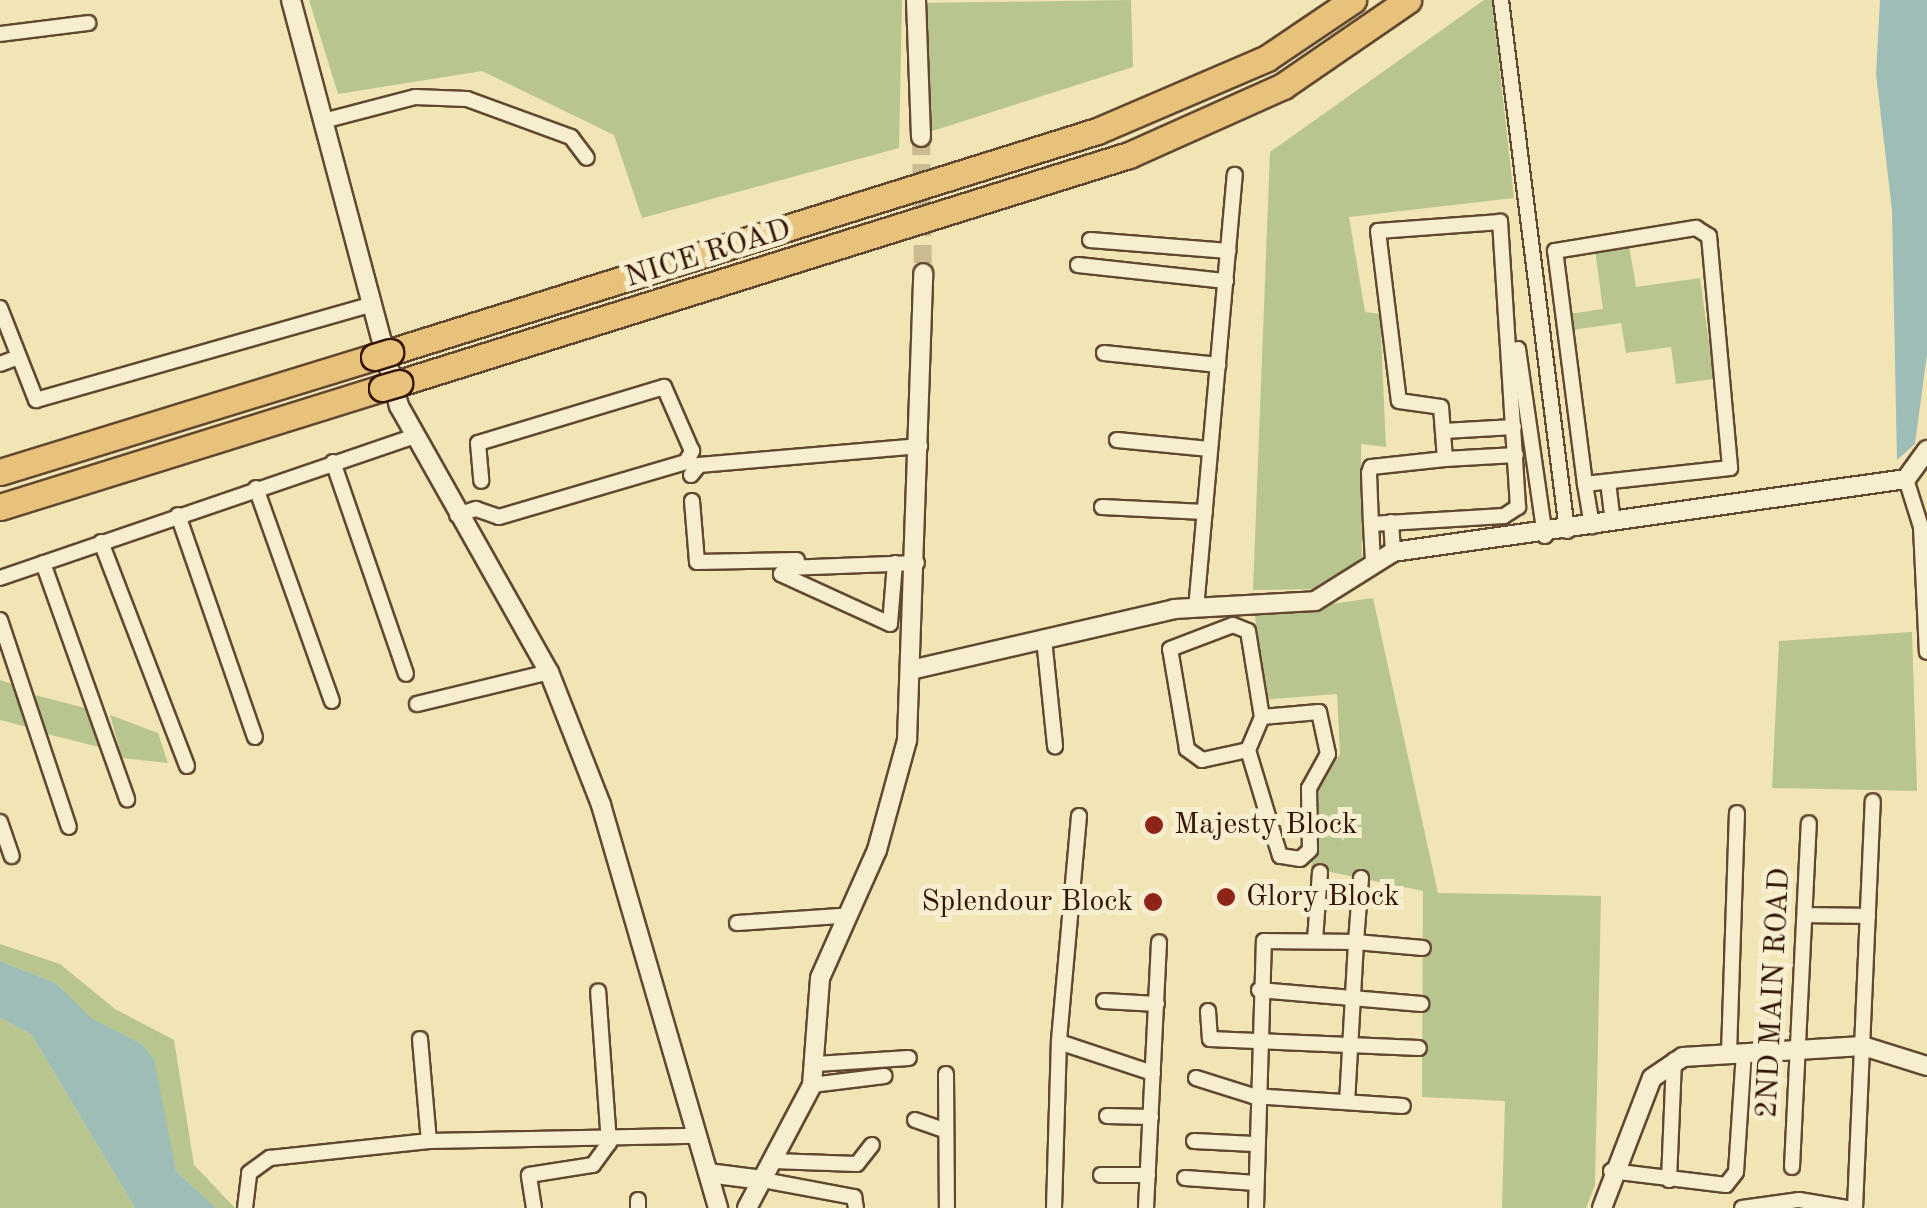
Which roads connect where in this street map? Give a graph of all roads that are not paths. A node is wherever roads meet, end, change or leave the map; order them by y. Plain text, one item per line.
1 (291, 0) edge
2 (916, 0) edge
3 (1354, 0) edge
4 (1408, 0) edge
5 (1501, 0) edge
6 (88, 23) dead end
7 (0, 34) edge
8 (327, 120) junction
9 (921, 137) tunnel mouth
10 (586, 158) dead end
11 (1236, 175) dead end
12 (1090, 240) dead end
13 (1229, 250) junction
14 (1078, 265) dead end
15 (923, 273) tunnel mouth
16 (1226, 281) junction
17 (1508, 301) junction
18 (370, 305) junction
19 (0, 308) edge
20 (1104, 353) dead end
21 (18, 357) junction
22 (0, 364) edge
23 (1218, 365) junction
24 (1514, 427) junction
25 (1444, 432) junction
26 (413, 437) junction
27 (1116, 440) dead end
28 (920, 446) junction
29 (1210, 449) junction
30 (1927, 450) edge
31 (1516, 456) junction
32 (1445, 458) junction
33 (333, 462) junction
34 (0, 472) edge
35 (692, 475) dead end
36 (1906, 479) junction
37 (481, 481) dead end
38 (1608, 482) junction
39 (1585, 484) junction
40 (256, 488) junction
41 (692, 502) dead end
42 (0, 507) edge
43 (1102, 507) dead end
44 (1205, 512) junction
45 (178, 515) junction
46 (457, 516) junction
47 (1613, 521) junction
48 (1390, 522) junction
49 (1371, 524) junction
50 (1592, 526) junction
51 (1924, 526) edge
52 (1567, 531) junction
53 (1545, 536) junction
54 (101, 542) junction
55 (1392, 552) junction
56 (917, 558) junction
57 (1373, 562) junction
58 (43, 563) junction
59 (894, 564) junction
60 (0, 578) edge
61 (1196, 608) junction
62 (1924, 612) edge
63 (1237, 616) junction
64 (0, 620) edge
65 (1044, 639) junction
66 (1927, 652) edge
67 (915, 669) junction
68 (550, 672) junction
69 (406, 674) dead end
70 (332, 701) dead end
71 (417, 704) dead end
72 (1262, 717) junction
73 (255, 737) dead end
74 (1056, 746) dead end
75 (1248, 750) junction
76 (187, 766) dead end
77 (128, 799) dead end
78 (1872, 802) dead end
79 (1737, 813) dead end
80 (1079, 816) dead end
81 (0, 822) edge
82 (1809, 823) dead end
83 (69, 826) dead end
84 (12, 856) dead end
85 (1320, 872) dead end
86 (1361, 878) dead end
87 (1806, 915) junction
88 (840, 916) junction
89 (1868, 916) junction
90 (737, 923) dead end
91 (1314, 940) junction
92 (1159, 942) dead end
93 (1356, 942) junction
94 (1422, 948) dead end
95 (598, 990) dead end
96 (1259, 990) junction
97 (1353, 998) junction
98 (1104, 1000) dead end
99 (1157, 1004) junction
100 (1422, 1004) dead end
101 (1208, 1011) dead end
102 (420, 1039) dead end
103 (1257, 1040) junction
104 (1059, 1042) junction
105 (1351, 1045) junction
106 (1863, 1046) junction
107 (1418, 1048) dead end
108 (1802, 1049) junction
109 (1736, 1053) junction
110 (910, 1058) dead end
111 (1674, 1060) junction
112 (816, 1064) junction
113 (1927, 1066) edge
114 (1154, 1072) junction
115 (946, 1074) dead end
116 (884, 1076) dead end
117 (1196, 1078) dead end
118 (812, 1085) junction
119 (1253, 1096) junction
120 (1347, 1102) junction
121 (1404, 1106) dead end
122 (1106, 1116) dead end
123 (1151, 1117) junction
124 (914, 1120) dead end
125 (944, 1130) junction
126 (697, 1136) junction
127 (429, 1141) junction
128 (1194, 1141) dead end
129 (609, 1143) junction
130 (872, 1144) dead end
131 (1254, 1144) junction
132 (773, 1161) junction
133 (1792, 1167) dead end
134 (1611, 1171) junction
135 (708, 1173) junction
136 (1101, 1175) dead end
137 (1148, 1175) junction
138 (1186, 1178) dead end
139 (763, 1180) junction
140 (1669, 1180) junction
141 (1256, 1183) junction
142 (1797, 1204) edge
143 (245, 1208) edge
144 (534, 1208) edge
145 (718, 1208) edge
146 (746, 1208) edge
147 (856, 1208) edge
148 (947, 1208) edge
149 (1054, 1208) edge
150 (1146, 1208) edge
151 (1256, 1208) edge
152 (1602, 1208) edge
153 (1742, 1208) edge
154 (1851, 1208) edge

1 - 8 street
2 - 9 street
3 - 34 highway, NICE ROAD
4 - 42 highway, NICE ROAD
5 - 52 street
6 - 7 street
8 - 10 street
8 - 18 street
11 - 13 street
12 - 13 street
13 - 16 street
14 - 16 street
15 - 28 street
16 - 23 street
17 - 24 street
17 - 25 street
17 - 53 street
18 - 21 street
18 - 26 street
19 - 21 street
20 - 23 street
21 - 22 street
23 - 29 street
24 - 25 street
24 - 31 street
25 - 32 street
26 - 33 street
26 - 46 street
27 - 29 street
28 - 35 street
28 - 56 street
29 - 44 street
30 - 36 street
31 - 32 street
31 - 48 street
32 - 49 street
33 - 40 street
33 - 69 street
36 - 47 street
36 - 51 street
37 - 46 street
38 - 39 street
38 - 39 street
38 - 47 street
39 - 50 street
40 - 45 street
40 - 70 street
41 - 56 street
43 - 44 street
44 - 61 street
45 - 54 street
45 - 73 street
46 - 68 street
47 - 50 street
48 - 49 street
48 - 55 street
49 - 57 street
50 - 52 street
51 - 62 street
52 - 53 street
53 - 55 street
54 - 58 street
54 - 76 street
55 - 57 street
56 - 59 street
56 - 67 street
57 - 63 street
58 - 60 street
58 - 77 street
59 - 59 street
61 - 63 street
61 - 65 street
62 - 66 street
63 - 72 street
63 - 75 street
64 - 83 street
65 - 67 street
65 - 74 street
67 - 88 street
68 - 71 street
68 - 126 street
72 - 75 street
72 - 75 street
78 - 89 street
79 - 109 street
80 - 104 street
81 - 84 street
82 - 87 street, 2ND MAIN ROAD
85 - 91 street
86 - 93 street
87 - 89 street
87 - 108 street, 2ND MAIN ROAD
88 - 90 street
88 - 112 street
89 - 106 street
91 - 93 street
91 - 96 street
92 - 99 street
93 - 94 street
93 - 97 street
95 - 129 street
96 - 97 street
96 - 103 street
97 - 100 street
97 - 105 street
98 - 99 street
99 - 114 street
101 - 103 street
102 - 127 street
103 - 105 street
103 - 119 street
104 - 114 street
104 - 149 street
105 - 107 street
105 - 120 street
106 - 108 street
106 - 113 street
106 - 154 street
108 - 109 street
108 - 133 street, 2ND MAIN ROAD
109 - 111 street
109 - 140 street
110 - 112 street
111 - 134 street
111 - 140 street
112 - 118 street
114 - 123 street
115 - 125 street
116 - 118 street
117 - 119 street
118 - 132 street
119 - 120 street
119 - 131 street
120 - 121 street
122 - 123 street
123 - 137 street
124 - 125 street
125 - 148 street
126 - 129 street
126 - 135 street
127 - 129 street
127 - 143 street
128 - 131 street
129 - 144 street
130 - 132 street
131 - 141 street
132 - 139 street
134 - 140 street
134 - 152 street
135 - 139 street
135 - 145 street
136 - 137 street
137 - 150 street
138 - 141 street
139 - 146 street
139 - 147 street
141 - 151 street
142 - 153 street
142 - 154 street

